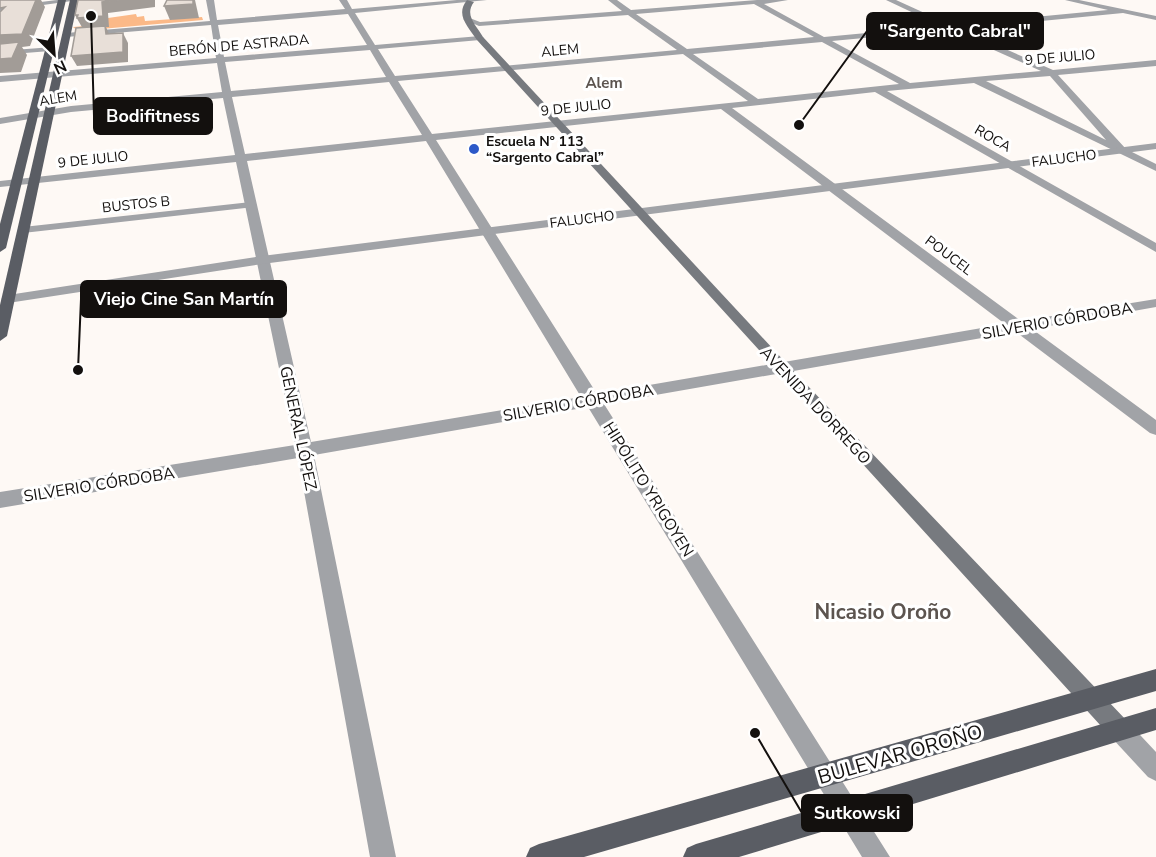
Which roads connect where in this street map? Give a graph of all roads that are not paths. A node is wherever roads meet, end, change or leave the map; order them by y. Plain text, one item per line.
1 (74, 0) edge
2 (210, 0) edge
3 (483, 0) edge
4 (612, 0) edge
5 (784, 0) edge
6 (890, 0) edge
7 (1069, 0) edge
8 (61, 1) edge
9 (470, 1) edge
10 (754, 1) edge
11 (346, 5) edge
12 (1148, 7) dead end
13 (0, 9) edge
14 (1124, 11) junction
15 (628, 12) junction
16 (1155, 17) edge
17 (467, 19) junction
18 (214, 21) junction
19 (955, 27) junction
20 (479, 31) junction
21 (66, 34) junction
22 (826, 39) junction
23 (374, 46) junction
24 (50, 49) junction
25 (0, 52) edge
26 (685, 52) junction
27 (222, 60) junction
28 (1156, 63) edge
29 (508, 68) junction
30 (1052, 73) junction
31 (58, 74) junction
32 (43, 75) junction
33 (394, 78) junction
34 (0, 79) edge
35 (975, 80) junction
36 (909, 86) junction
37 (878, 90) junction
38 (227, 95) junction
39 (757, 103) junction
40 (723, 106) junction
41 (49, 112) junction
42 (33, 116) junction
43 (0, 121) edge
44 (559, 124) junction
45 (430, 137) junction
46 (1156, 146) edge
47 (1121, 150) junction
48 (241, 159) junction
49 (1009, 165) junction
50 (1156, 168) edge
51 (34, 180) junction
52 (16, 182) junction
53 (0, 184) edge
54 (833, 187) junction
55 (251, 205) junction
56 (640, 211) junction
57 (23, 230) junction
58 (488, 230) junction
59 (0, 248) edge
60 (1156, 248) edge
61 (262, 260) junction
62 (3, 300) edge
63 (1156, 303) edge
64 (1018, 326) junction
65 (0, 336) edge
66 (782, 368) junction
67 (593, 399) junction
68 (1156, 429) edge
69 (305, 452) junction
70 (0, 500) edge
71 (1156, 680) edge
72 (1091, 699) junction
73 (1156, 719) edge
74 (1119, 729) junction
75 (1156, 769) edge
76 (827, 776) junction
77 (849, 812) junction
78 (383, 857) edge
79 (539, 857) edge
80 (696, 857) edge
81 (877, 857) edge

1 - 8 street
1 - 21 main road
2 - 18 street, GENERAL LÓPEZ
3 - 9 street
4 - 15 street
5 - 10 street, BERÓN DE ASTRADA
6 - 19 street
7 - 14 street
8 - 13 street
8 - 24 main road
9 - 11 street
9 - 17 main road
9 - 20 main road, AVENIDA DORREGO
10 - 15 street, BERÓN DE ASTRADA
10 - 22 street
11 - 18 street
11 - 23 street, HIPÓLITO YRIGOYEN
12 - 16 street
14 - 16 street
14 - 19 street, ALEM
15 - 20 street, BERÓN DE ASTRADA
15 - 26 street
17 - 20 main road, AVENIDA DORREGO
17 - 20 street, BERÓN DE ASTRADA
18 - 21 street
18 - 27 street, GENERAL LÓPEZ
19 - 22 street, ALEM
19 - 30 street
20 - 23 street, BERÓN DE ASTRADA
20 - 29 main road, AVENIDA DORREGO
21 - 31 main road
22 - 26 street, ALEM
22 - 36 street
23 - 27 street, BERÓN DE ASTRADA
23 - 33 street, HIPÓLITO YRIGOYEN
24 - 25 street
24 - 32 main road
26 - 29 street, ALEM
26 - 39 street
27 - 31 street, BERÓN DE ASTRADA
27 - 38 street, GENERAL LÓPEZ
28 - 30 street, 9 DE JULIO
29 - 33 street, ALEM
29 - 44 main road, AVENIDA DORREGO
30 - 35 street, 9 DE JULIO
30 - 47 street
31 - 32 street, BERÓN DE ASTRADA
31 - 41 main road
32 - 34 street, BERÓN DE ASTRADA
32 - 42 main road
33 - 38 street, ALEM
33 - 45 street, HIPÓLITO YRIGOYEN
35 - 36 street, 9 DE JULIO
35 - 47 street
36 - 37 street, 9 DE JULIO
37 - 39 street, 9 DE JULIO
37 - 49 street, ROCA
38 - 41 street, ALEM
38 - 48 street, GENERAL LÓPEZ
39 - 40 street, 9 DE JULIO
40 - 44 street, 9 DE JULIO
40 - 54 street, POUCEL
41 - 42 street, ALEM
41 - 51 main road
42 - 43 street, ALEM
42 - 52 main road
44 - 45 street, 9 DE JULIO
44 - 56 main road, AVENIDA DORREGO
45 - 48 street, 9 DE JULIO
45 - 58 street, HIPÓLITO YRIGOYEN
46 - 47 street, FALUCHO
47 - 49 street, FALUCHO
47 - 50 street
48 - 51 street, 9 DE JULIO
48 - 55 street, GENERAL LÓPEZ
49 - 54 street, FALUCHO
49 - 60 street, ROCA
51 - 52 street, 9 DE JULIO
51 - 57 main road
52 - 53 street, 9 DE JULIO
52 - 59 main road
54 - 56 street, FALUCHO
54 - 64 street, POUCEL
55 - 57 lane, BUSTOS B
55 - 61 street, GENERAL LÓPEZ
56 - 58 street, FALUCHO
56 - 66 main road, AVENIDA DORREGO
57 - 62 main road
58 - 61 street, FALUCHO
58 - 67 street, HIPÓLITO YRIGOYEN
61 - 62 street, FALUCHO
61 - 69 street, GENERAL LÓPEZ
62 - 65 main road
63 - 64 street, SILVERIO CÓRDOBA
64 - 66 street, SILVERIO CÓRDOBA
64 - 68 street, POUCEL
66 - 67 street, SILVERIO CÓRDOBA
66 - 72 main road, AVENIDA DORREGO
67 - 69 street, SILVERIO CÓRDOBA
67 - 76 street, HIPÓLITO YRIGOYEN
69 - 70 street, SILVERIO CÓRDOBA
69 - 78 street, GENERAL LÓPEZ
71 - 72 main road, BULEVAR OROÑO
72 - 74 main road, AVENIDA DORREGO
72 - 76 main road, BULEVAR OROÑO
73 - 74 main road
74 - 75 street, AVENIDA DORREGO
74 - 77 main road
76 - 77 street, HIPÓLITO YRIGOYEN
76 - 79 main road, BULEVAR OROÑO
77 - 80 main road
77 - 81 street, HIPÓLITO YRIGOYEN

